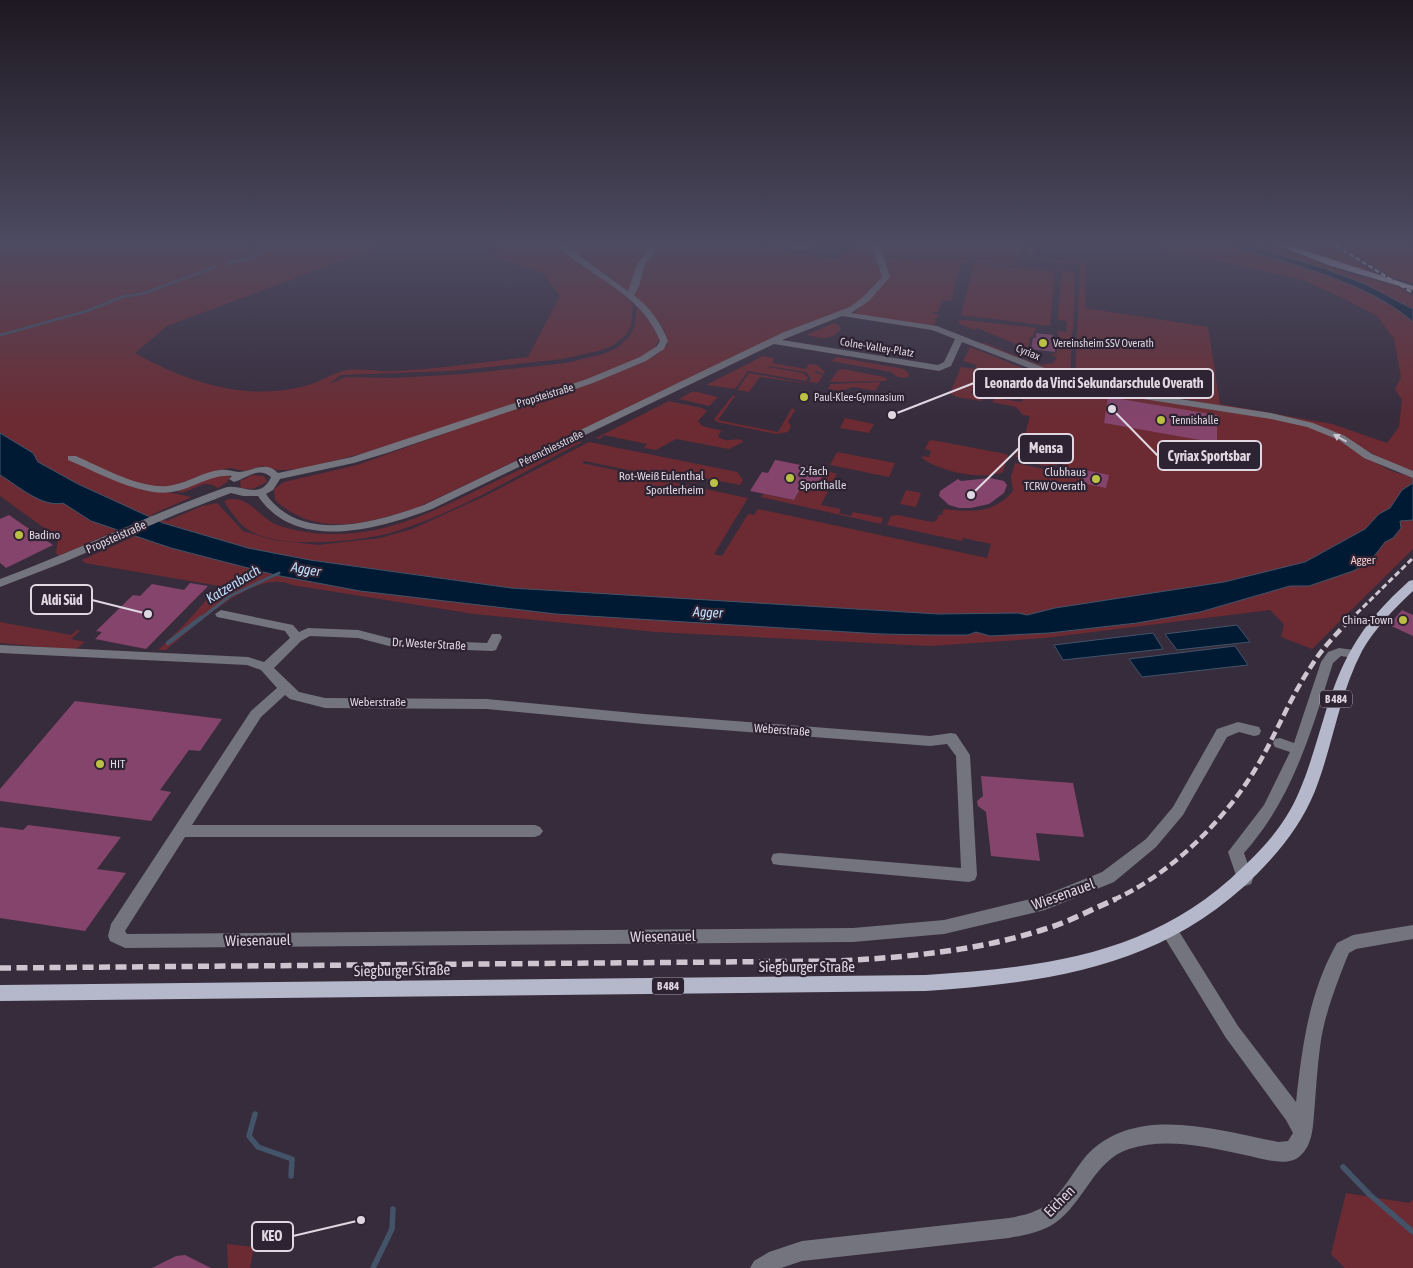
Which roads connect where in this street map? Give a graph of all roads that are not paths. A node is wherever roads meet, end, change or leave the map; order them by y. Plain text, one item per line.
1 (635, 301) edge
2 (863, 301) edge
3 (840, 313) junction
4 (960, 338) junction
5 (773, 341) junction
6 (72, 458) dead end
7 (240, 475) junction
8 (1413, 475) edge
9 (276, 477) junction
10 (231, 489) junction
11 (260, 492) junction
12 (0, 583) edge
13 (1413, 585) edge
14 (221, 614) dead end
15 (496, 637) dead end
16 (297, 638) junction
17 (0, 649) edge
18 (1354, 654) junction
19 (266, 666) junction
20 (285, 688) junction
21 (1254, 731) dead end
22 (1280, 743) dead end
23 (1299, 750) junction
24 (182, 831) junction
25 (535, 831) dead end
26 (779, 859) dead end
27 (1245, 880) junction
28 (1169, 930) junction
29 (1413, 932) edge
30 (0, 993) edge
31 (1305, 1123) junction
32 (761, 1268) edge

1 - 9 street, Propsteistraße
2 - 3 street
3 - 4 street, Cyriax
3 - 5 street, Pérenchiesstraße
4 - 5 street, Colne-Valley-Platz
8 -> 4 street, Cyriax
5 - 11 street, Pérenchiesstraße
6 - 7 street, Propsteistraße
7 - 9 street, Propsteistraße
7 - 10 street
9 - 11 street
10 - 11 street, Propsteistraße
10 - 12 street, Propsteistraße
13 - 18 main road, Siegburger Straße / B 484
14 - 16 street
15 - 16 street, Dr. Wester Straße
16 - 19 street
17 - 19 street
18 - 23 street
18 - 27 main road, Siegburger Straße / B 484
19 - 20 street
20 - 24 street, Wiesenauel
20 - 26 street, Weberstraße
21 - 24 street, Wiesenauel
22 - 23 street
23 - 27 street
24 - 25 street
27 - 28 main road, Siegburger Straße / B 484
28 - 30 main road, Siegburger Straße / B 484
28 - 31 street
29 - 31 street
31 - 32 street, Eichen

